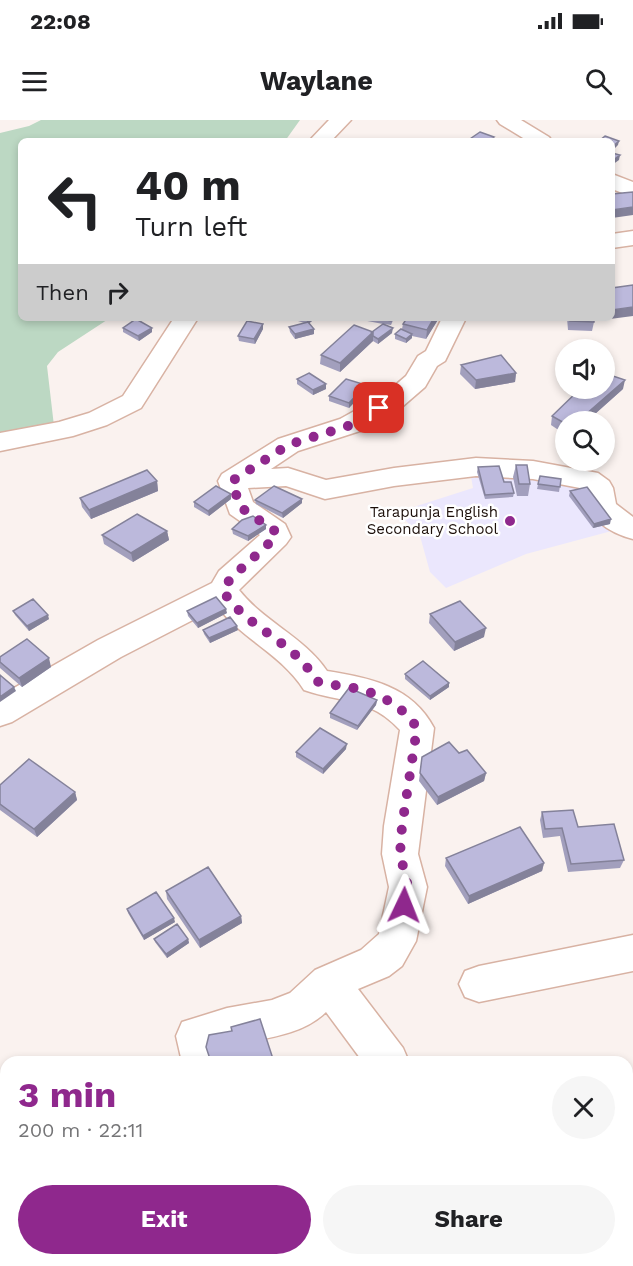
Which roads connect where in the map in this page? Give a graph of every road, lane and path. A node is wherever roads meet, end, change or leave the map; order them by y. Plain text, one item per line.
1 (341, 120) edge
2 (507, 120) edge
3 (322, 138) edge
4 (537, 138) edge
5 (615, 182) edge
6 (633, 191) edge
7 (633, 238) edge
8 (615, 241) edge
9 (184, 321) edge
10 (453, 321) edge
11 (0, 442) edge
12 (246, 472) junction
13 (633, 529) edge
14 (223, 591) junction
15 (0, 713) edge
16 (633, 953) edge
17 (329, 983) junction
18 (479, 984) dead end
19 (201, 1056) edge
20 (384, 1056) edge

1 - 3 street
2 - 4 street
5 - 6 street
7 - 8 street
9 - 11 street
10 - 12 street
12 - 13 street
12 - 14 street
14 - 15 street
14 - 17 street
16 - 18 street
17 - 19 street
17 - 20 street

